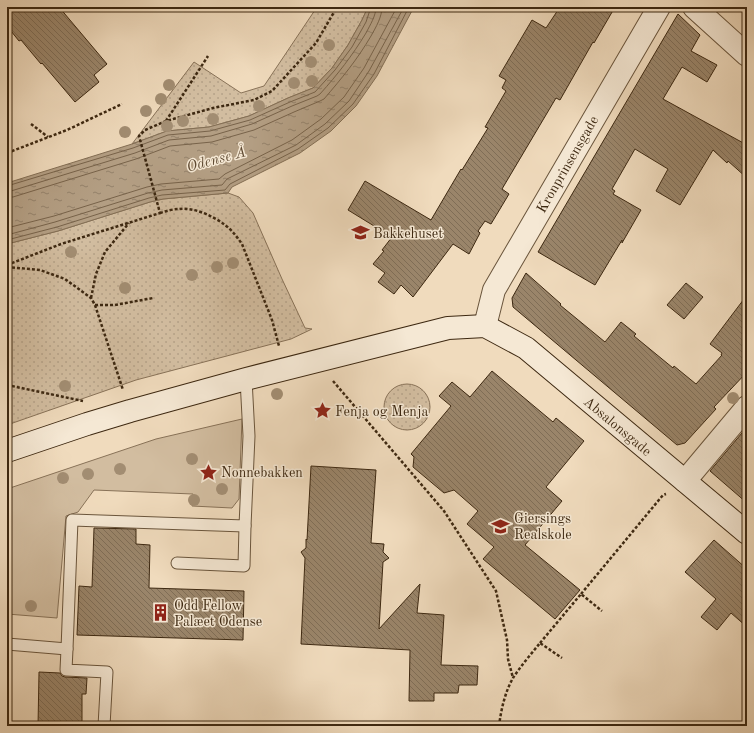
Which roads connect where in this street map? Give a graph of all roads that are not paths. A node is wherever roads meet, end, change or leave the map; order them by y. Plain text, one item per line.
1 (659, 7) edge
2 (694, 7) edge
3 (747, 55) edge
4 (485, 326) junction
5 (246, 379) junction
6 (747, 406) edge
7 (7, 451) edge
8 (685, 481) junction
9 (245, 526) junction
10 (747, 533) edge
11 (177, 563) dead end
12 (7, 644) edge
13 (68, 649) junction
14 (104, 726) edge

1 - 4 main road, Kronprinsensgade
2 - 3 main road
4 - 5 main road
4 - 8 main road, Absalonsgade
5 - 7 main road
5 - 9 lane
6 - 8 main road
8 - 10 main road, Absalonsgade
9 - 11 lane
9 - 13 lane
12 - 13 lane
13 - 14 lane

